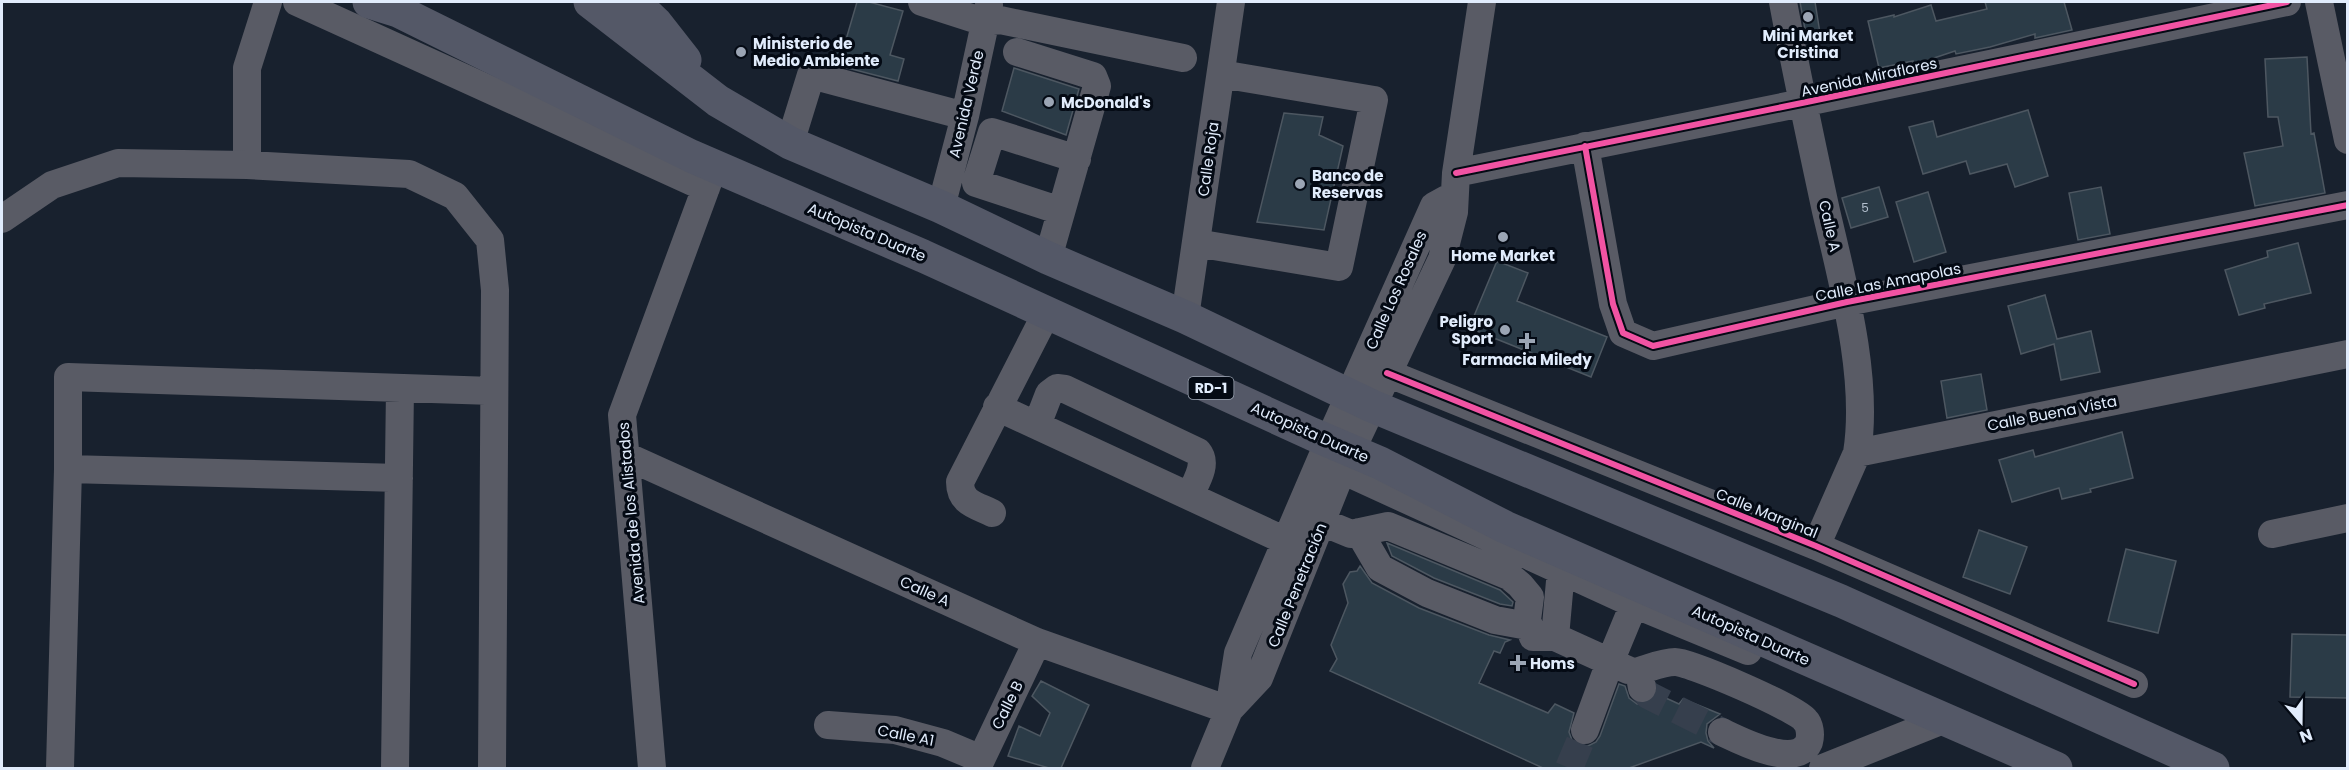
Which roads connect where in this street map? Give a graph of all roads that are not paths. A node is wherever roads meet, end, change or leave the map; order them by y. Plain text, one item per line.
1 (268, 2) edge
2 (297, 2) edge
3 (590, 2) edge
4 (634, 2) edge
5 (922, 2) edge
6 (1231, 2) edge
7 (1783, 2) edge
8 (2287, 2) edge
9 (2319, 2) edge
10 (1488, 3) edge
11 (385, 5) edge
12 (987, 12) edge
13 (1017, 52) dead end
14 (1183, 58) dead end
15 (1221, 74) junction
16 (718, 101) junction
17 (1802, 103) junction
18 (965, 116) junction
19 (2348, 140) edge
20 (790, 143) junction
21 (1585, 146) junction
22 (1077, 159) junction
23 (247, 165) junction
24 (710, 177) junction
25 (1455, 184) junction
26 (2348, 205) edge
27 (941, 207) junction
28 (1061, 211) junction
29 (2, 219) edge
30 (1196, 243) junction
31 (1048, 258) junction
32 (1847, 302) junction
33 (1047, 312) junction
34 (1185, 317) junction
35 (2348, 354) edge
36 (1388, 373) junction
37 (400, 388) junction
38 (493, 391) junction
39 (1361, 400) junction
40 (997, 407) junction
41 (1037, 425) junction
42 (1857, 453) junction
43 (1340, 454) junction
44 (626, 456) junction
45 (68, 469) junction
46 (399, 478) junction
47 (1190, 495) junction
48 (992, 513) dead end
49 (2348, 518) edge
50 (1322, 522) junction
51 (1359, 532) junction
52 (2272, 534) dead end
53 (1286, 541) junction
54 (1816, 546) junction
55 (1561, 570) junction
56 (1634, 603) junction
57 (1528, 626) junction
58 (1554, 637) junction
59 (1037, 642) junction
60 (1610, 662) junction
61 (2134, 684) dead end
62 (1905, 704) junction
63 (1229, 710) junction
64 (1942, 720) junction
65 (828, 725) dead end
66 (1585, 730) tunnel mouth
67 (1722, 732) tunnel mouth
68 (979, 764) edge
69 (60, 768) edge
70 (395, 768) edge
71 (492, 768) edge
72 (652, 768) edge
73 (1205, 768) edge
74 (1823, 768) edge
75 (2056, 768) edge
76 (2213, 768) edge

1 - 23 street
2 - 24 street
3 - 16 highway
4 - 16 highway
5 - 12 street
6 - 15 street, Calle Roja
7 - 17 street, Calle A
8 - 17 street, Avenida Miraflores
9 - 19 street
10 - 25 street, Calle Los Rosales
11 - 24 highway, Autopista Duarte / RD-1
12 - 14 street
12 - 18 street, Avenida Verde
13 - 22 street
15 - 30 street, Calle Roja
15 - 30 street
16 - 20 highway
17 - 21 street, Avenida Miraflores
17 - 32 street, Calle A
18 - 20 street
18 - 27 street, Avenida Verde
20 - 27 highway
21 - 25 street, Avenida Miraflores
21 - 32 street, Calle Las Amapolas
22 - 28 street
22 - 28 street
23 - 29 street
23 - 38 street
24 - 33 highway, Autopista Duarte / RD-1
24 - 44 street, Avenida de los Alistados
25 - 36 street, Calle Los Rosales
25 - 39 street, Calle Los Rosales
26 - 32 street, Calle Las Amapolas
27 - 31 highway
28 - 31 street
30 - 34 street, Calle Roja
31 - 34 highway
32 - 42 street, Calle A
33 - 40 street
33 - 43 highway, Autopista Duarte / RD-1
34 - 39 highway
35 - 42 street, Calle Buena Vista
36 - 39 street, Calle Los Rosales
36 - 54 street, Calle Marginal
37 - 38 street
37 - 45 street
37 - 46 street
38 - 71 street
39 - 43 street
39 - 76 highway
40 - 41 street
40 - 48 street
41 - 47 street
41 - 47 street
42 - 54 street
43 - 50 street, Calle Penetración
43 - 53 street, Calle Penetración
43 - 55 street
43 - 62 highway, Autopista Duarte / RD-1
44 - 59 street, Calle A
44 - 72 street, Avenida de los Alistados
45 - 46 street
45 - 69 street
46 - 70 street
47 - 53 street
49 - 52 street
50 - 51 street
50 - 63 street, Calle Penetración
51 - 57 street
51 - 57 street
53 - 63 street, Calle Penetración
54 - 61 street, Calle Marginal
55 - 56 street
55 - 58 street
56 - 60 street
56 - 62 street
57 - 58 street
58 - 60 street
59 - 63 street, Calle A
59 - 68 street, Calle B
60 - 66 street
60 - 67 street
62 - 64 highway, Autopista Duarte / RD-1
63 - 73 street, Calle Penetración
64 - 74 street
64 - 75 highway, Autopista Duarte / RD-1
65 - 68 street, Calle A1

